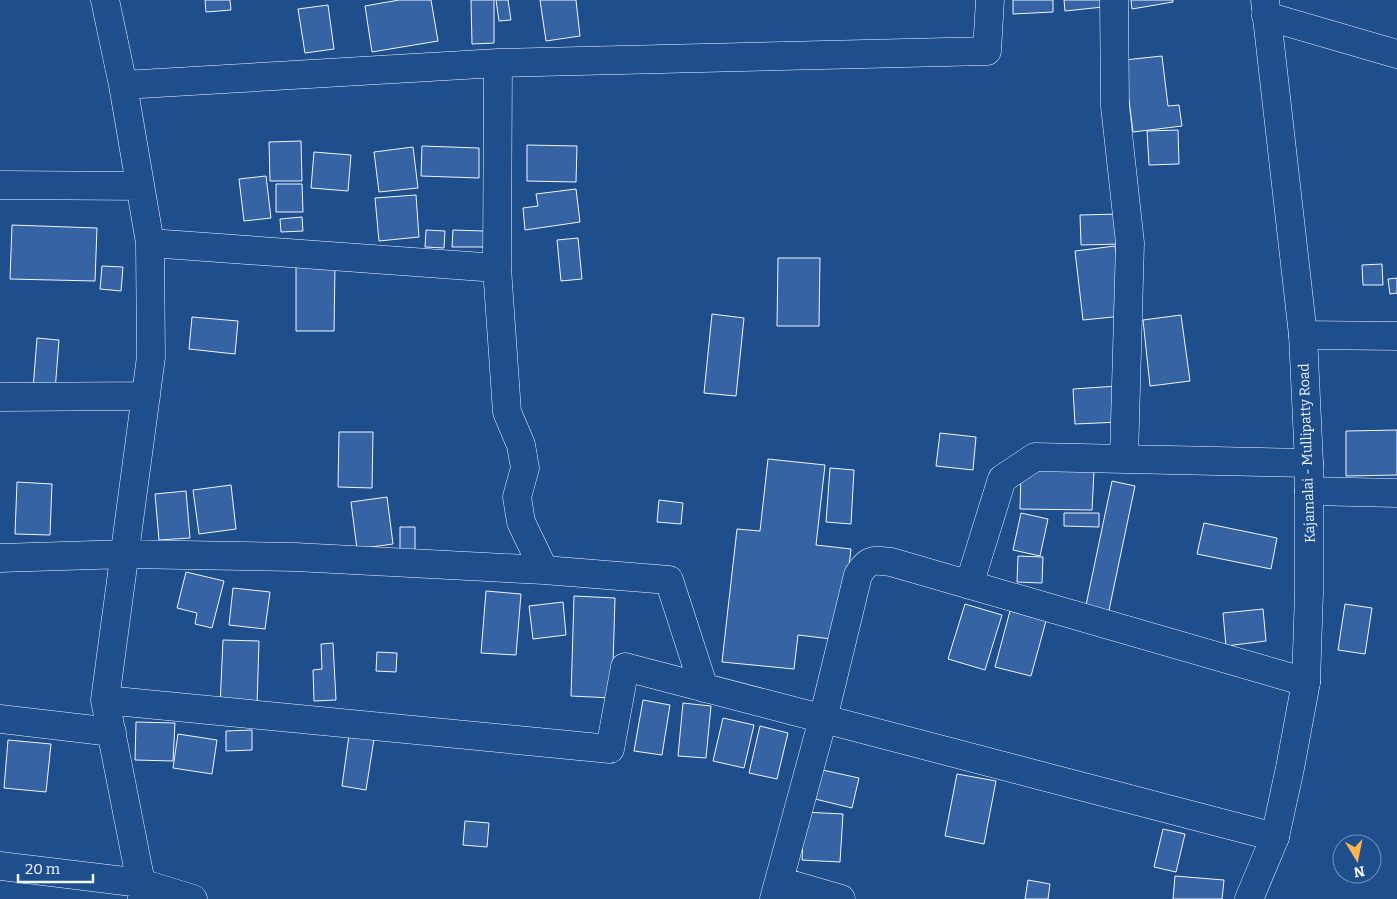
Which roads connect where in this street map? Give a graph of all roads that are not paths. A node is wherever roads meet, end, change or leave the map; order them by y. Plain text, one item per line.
1 (105, 0) edge
2 (990, 0) edge
3 (1114, 0) edge
4 (1266, 8) edge
5 (1397, 54) edge
6 (498, 63) junction
7 (123, 85) junction
8 (0, 185) edge
9 (140, 186) junction
10 (150, 243) junction
11 (497, 268) junction
12 (1303, 335) junction
13 (1397, 336) edge
14 (146, 396) junction
15 (0, 397) edge
16 (1124, 458) junction
17 (1310, 463) junction
18 (1309, 491) junction
19 (1397, 492) edge
20 (126, 554) junction
21 (0, 558) edge
22 (544, 570) junction
23 (969, 585) junction
24 (1306, 682) junction
25 (704, 688) junction
26 (105, 700) junction
27 (0, 719) edge
28 (823, 719) junction
29 (112, 732) junction
30 (1275, 837) junction
31 (0, 866) edge
32 (777, 890) edge
33 (142, 891) edge
34 (193, 899) edge
35 (841, 899) edge
36 (1249, 899) edge

1 - 7 street
2 - 6 street
3 - 16 street
4 - 5 street
4 - 12 street, Kajamalai - Mullipatty Road
6 - 7 street
6 - 11 street
7 - 9 street
8 - 9 street
9 - 10 street
10 - 11 street
10 - 14 street
11 - 22 street
12 - 13 street
12 - 17 street, Kajamalai - Mullipatty Road
14 - 15 street
14 - 20 street
16 - 17 street
16 - 23 street
17 - 18 street, Kajamalai - Mullipatty Road
18 - 19 street
18 - 24 street, Kajamalai - Mullipatty Road
20 - 21 street
20 - 22 street
20 - 26 street
22 - 25 street
23 - 24 street
23 - 28 street
24 - 30 street, Kajamalai - Mullipatty Road
25 - 26 street
25 - 28 street
26 - 29 street
27 - 29 street
28 - 30 street
28 - 32 street
29 - 33 street
30 - 36 street, Kajamalai - Mullipatty Road
31 - 33 street
32 - 35 street
33 - 34 street

